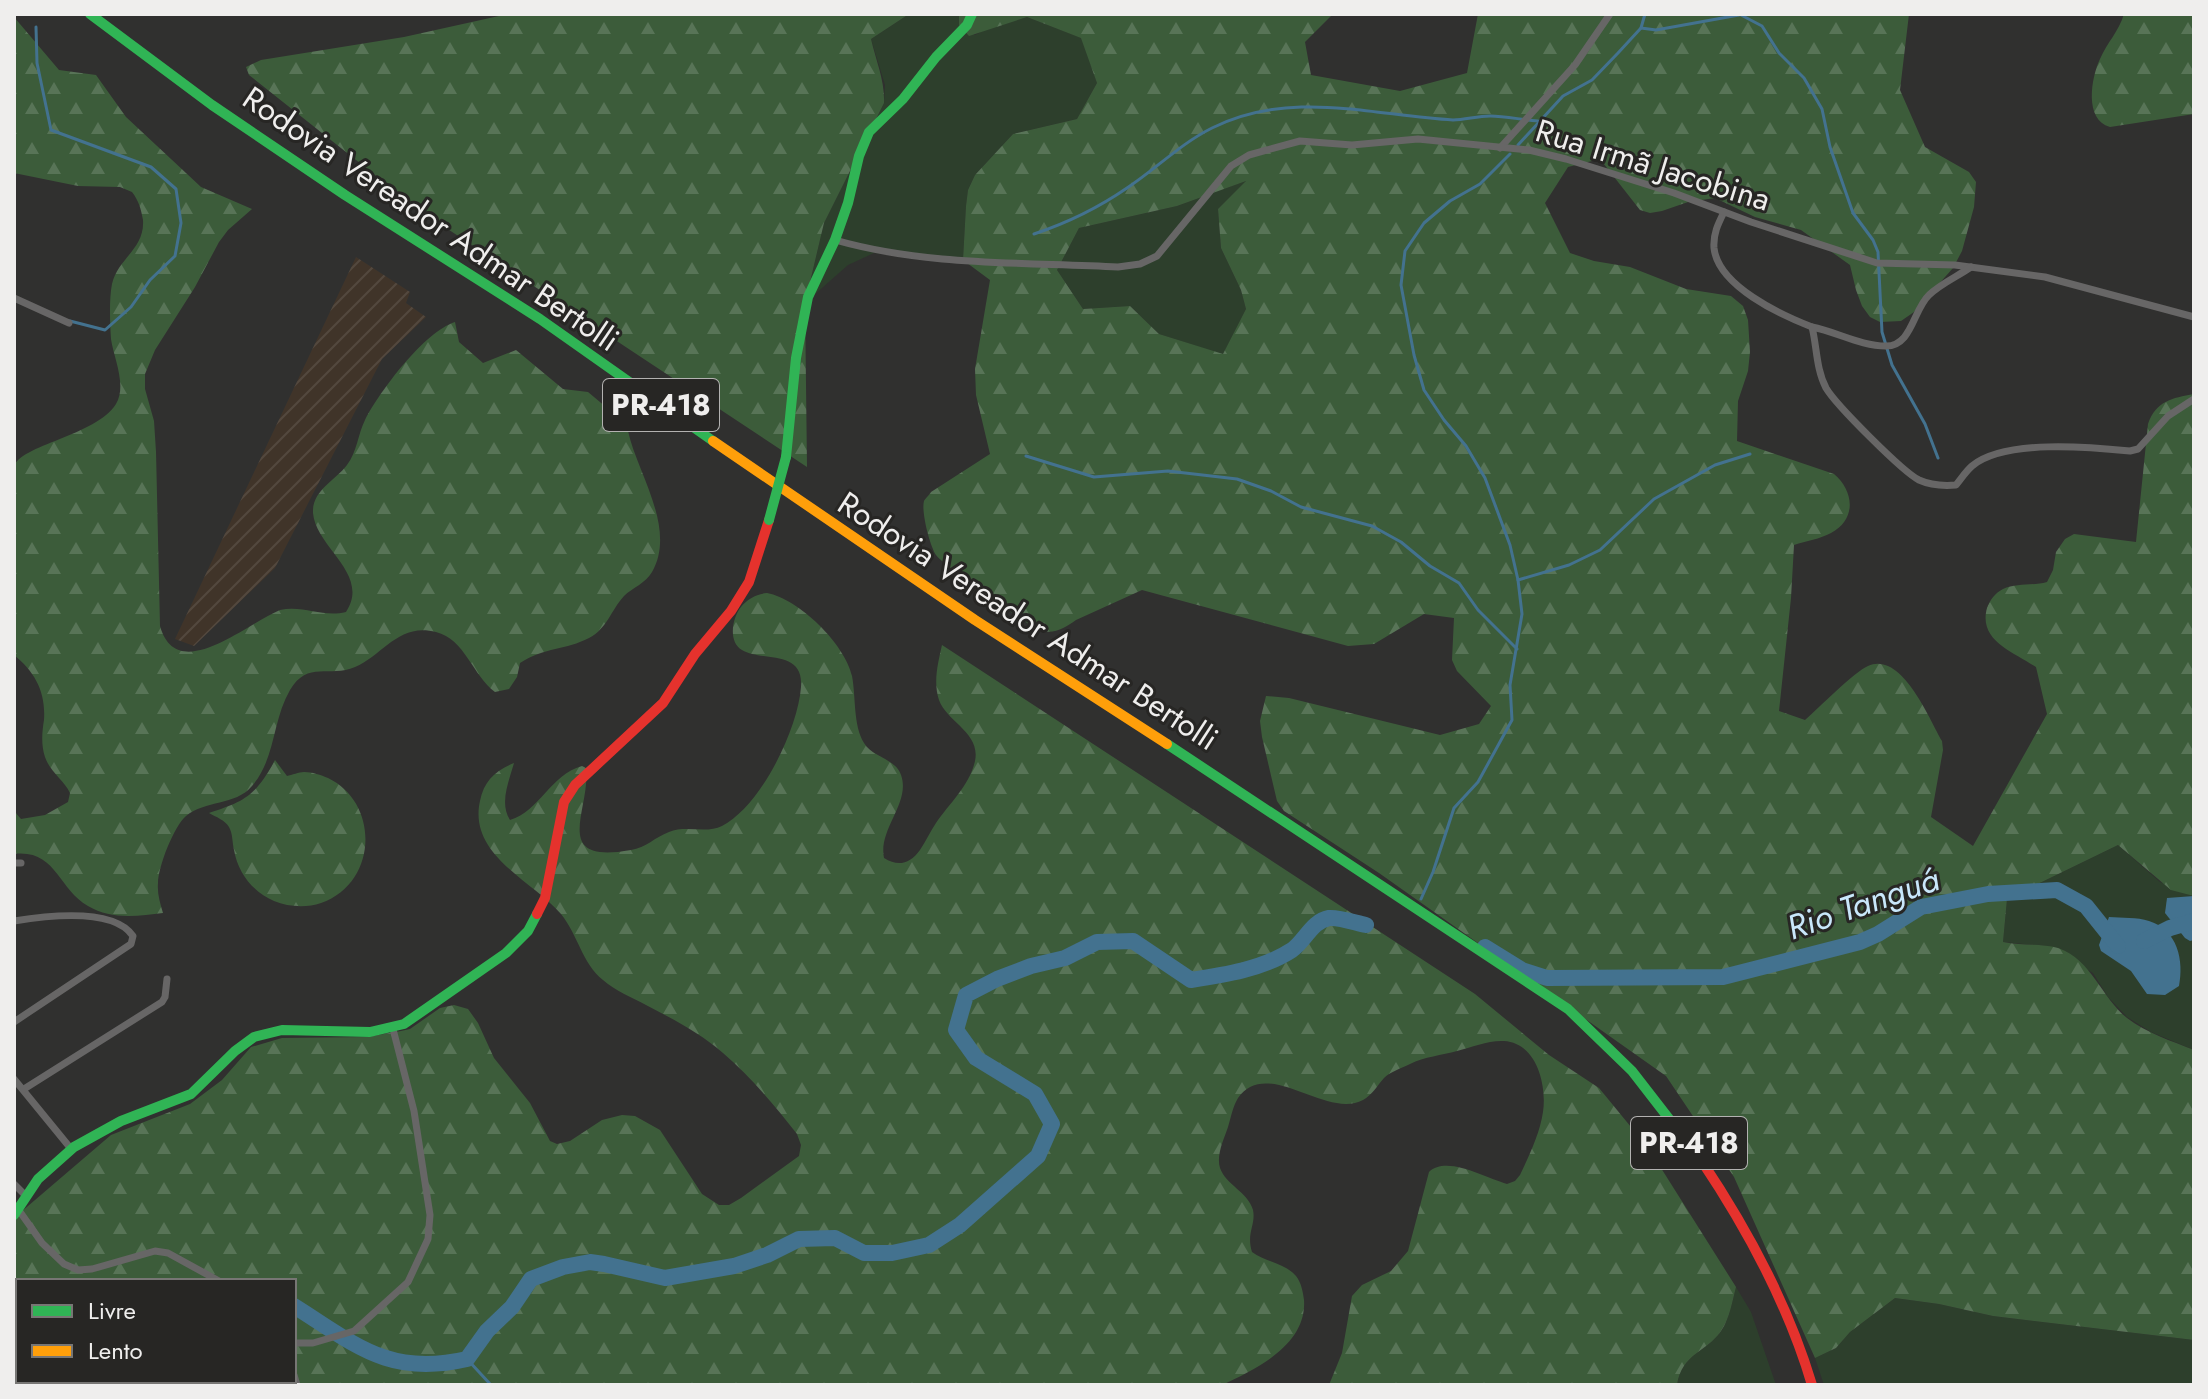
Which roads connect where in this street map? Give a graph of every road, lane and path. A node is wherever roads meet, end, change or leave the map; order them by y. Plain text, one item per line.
1 (90, 14) edge
2 (972, 14) edge
3 (1610, 14) edge
4 (1500, 148) junction
5 (1724, 212) junction
6 (835, 240) junction
7 (1971, 267) junction
8 (14, 298) edge
9 (2194, 317) edge
10 (69, 323) dead end
11 (1812, 327) junction
12 (2194, 399) edge
13 (14, 921) edge
14 (167, 979) dead end
15 (14, 1022) edge
16 (393, 1029) junction
17 (14, 1079) edge
18 (24, 1089) junction
19 (72, 1150) junction
20 (14, 1184) edge
21 (25, 1195) junction
22 (16, 1212) edge
23 (215, 1279) edge
24 (296, 1343) edge
25 (1812, 1385) edge

1 - 25 main road, Rodovia Vereador Admar Bertolli / PR-418
2 - 6 main road
3 - 4 street
4 - 5 street, Rua Irmã Jacobina
4 - 6 street, Rua Irmã Jacobina
5 - 7 street, Rua Irmã Jacobina
5 - 11 street
6 - 16 main road, bridge
7 - 9 street, Rua Irmã Jacobina
7 - 11 street
8 - 10 street
11 - 12 street
13 - 15 street
14 - 18 street
16 - 19 main road
16 - 24 street
17 - 18 street
18 - 19 street
19 - 21 main road
20 - 21 street
21 - 22 main road
22 - 23 street

